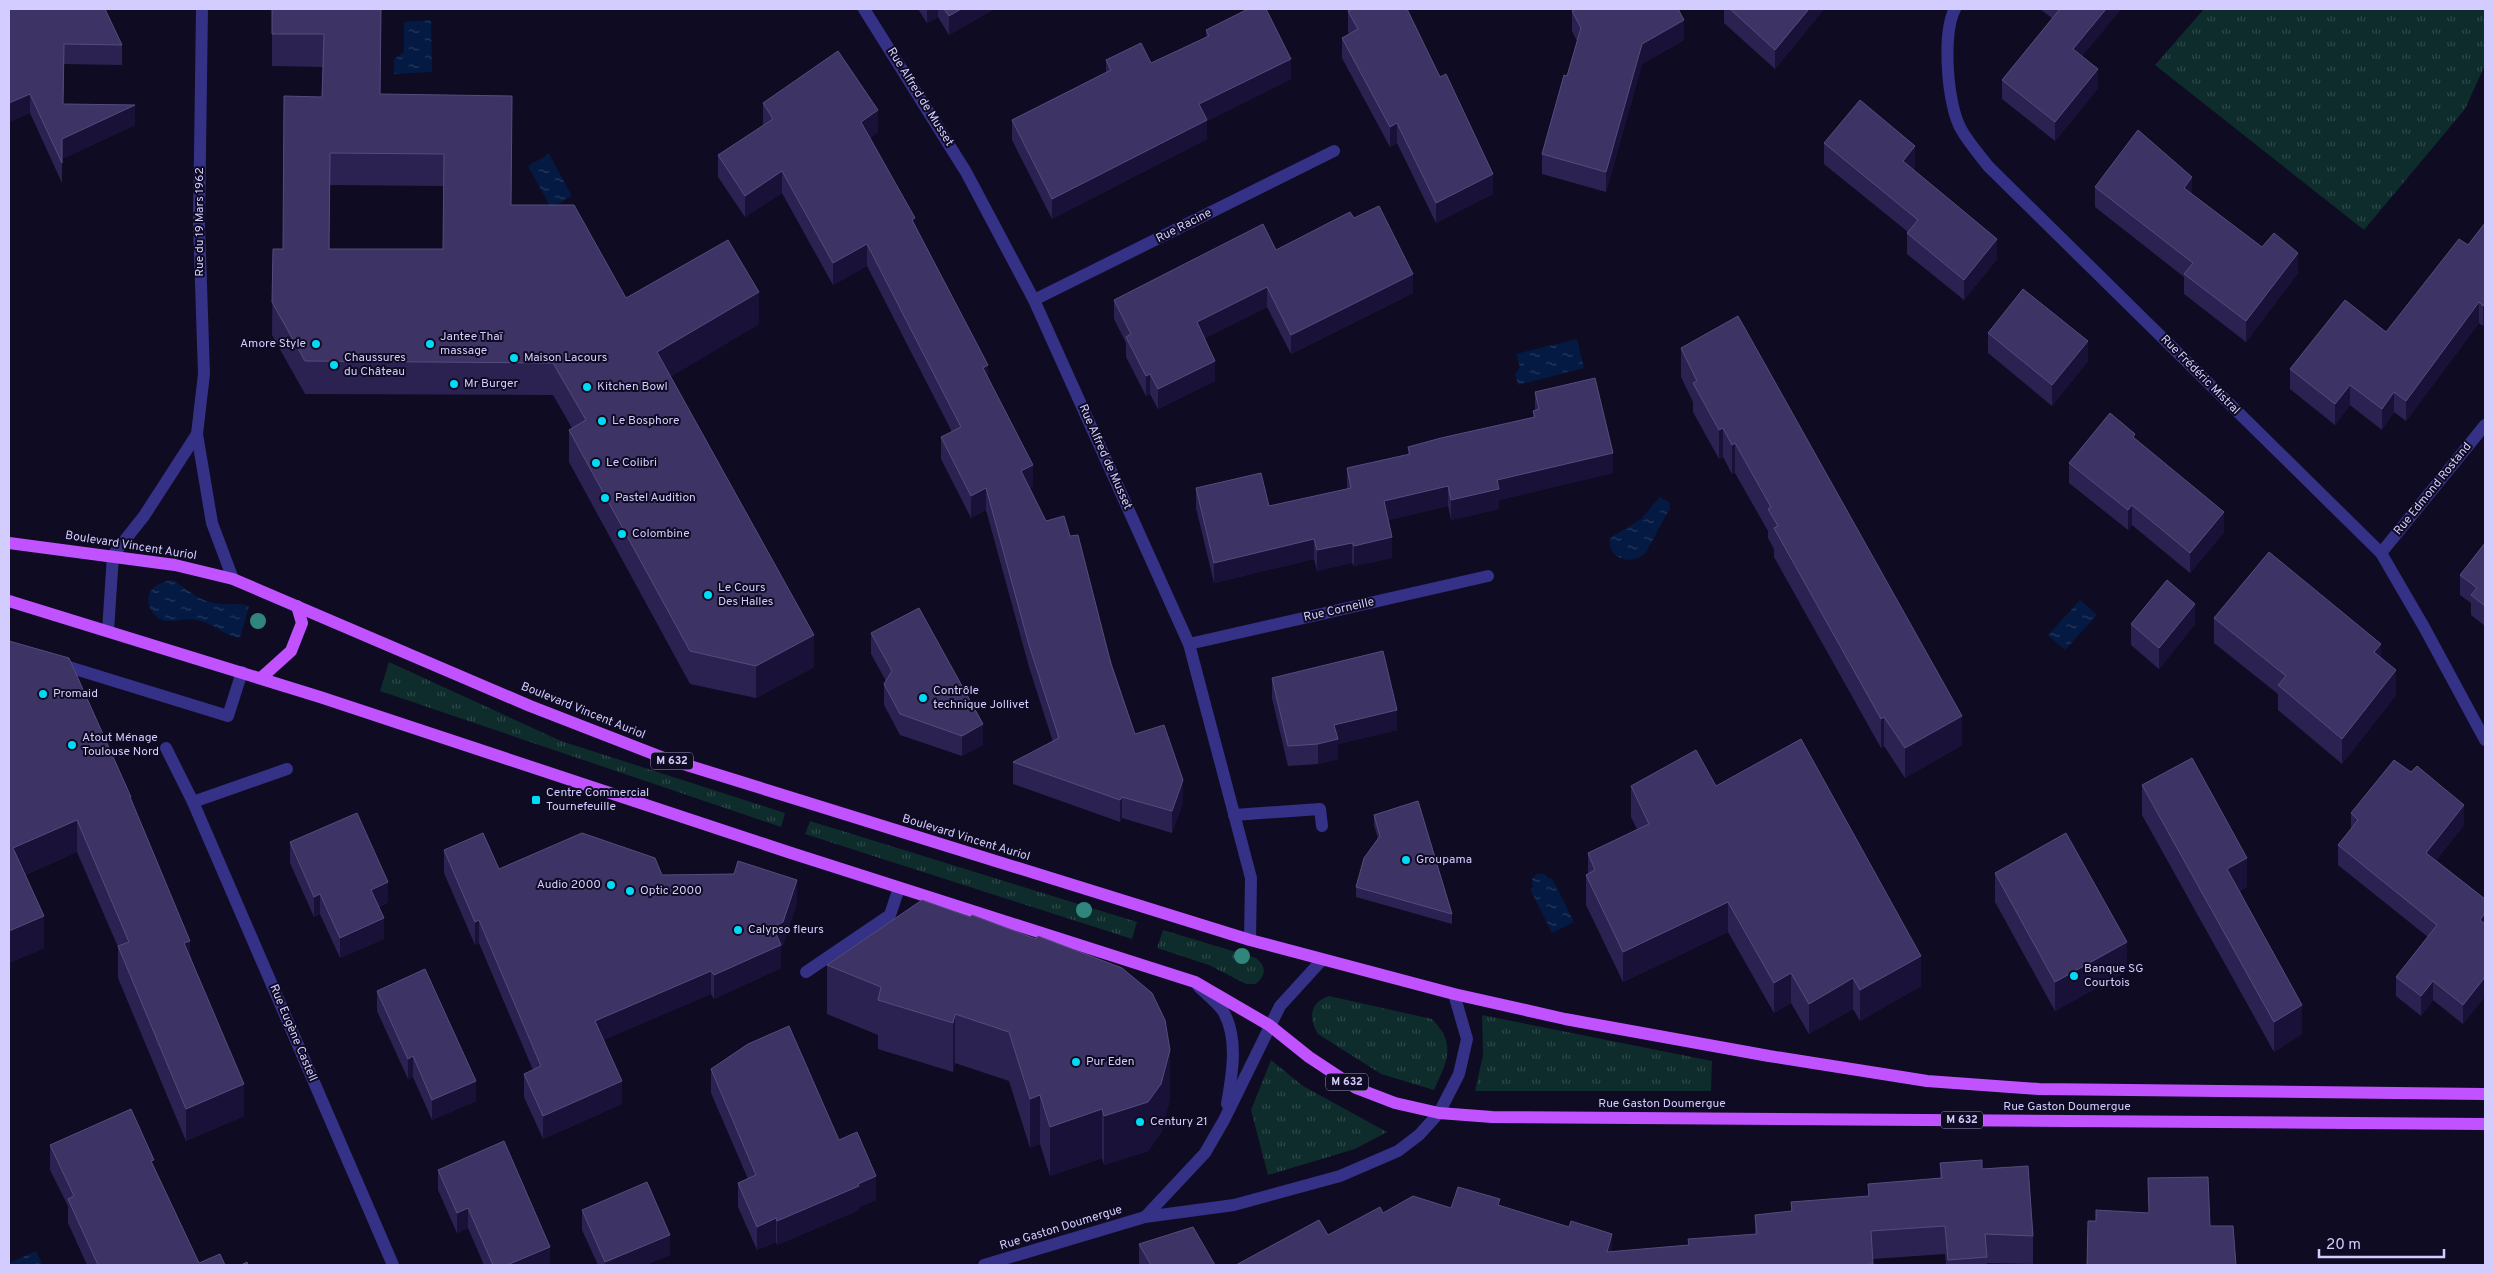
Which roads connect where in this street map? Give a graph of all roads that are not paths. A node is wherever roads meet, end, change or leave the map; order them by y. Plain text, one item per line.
1 (202, 9) edge
2 (864, 9) edge
3 (1955, 9) edge
4 (1334, 151) dead end
5 (1034, 300) junction
6 (2485, 426) edge
7 (197, 434) junction
8 (9, 543) edge
9 (2381, 553) junction
10 (113, 555) junction
11 (1488, 576) dead end
12 (233, 579) junction
13 (9, 601) edge
14 (297, 606) junction
15 (108, 631) junction
16 (1189, 644) junction
17 (46, 660) edge
18 (242, 672) junction
19 (262, 678) junction
20 (2485, 740) edge
21 (166, 748) dead end
22 (287, 769) dead end
23 (193, 802) junction
24 (1234, 815) junction
25 (1322, 826) dead end
26 (899, 888) junction
27 (1250, 940) junction
28 (1322, 960) junction
29 (806, 972) dead end
30 (1194, 982) junction
31 (1454, 994) junction
32 (1269, 1025) junction
33 (2485, 1094) edge
34 (1439, 1113) junction
35 (1224, 1120) junction
36 (2485, 1124) edge
37 (1145, 1217) junction
38 (394, 1265) edge
39 (984, 1265) edge

1 - 7 street, Rue du 19 Mars 1962
2 - 5 street, Rue Alfred de Musset
3 - 9 street, Rue Frédéric Mistral
4 - 5 street, Rue Racine
5 - 16 street, Rue Alfred de Musset
6 - 9 street, Rue Edmond Rostand
7 - 10 street, Rue du 19 Mars 1962
7 - 12 street, Rue du 19 Mars 1962
8 - 10 main road, Boulevard Vincent Auriol / M 632
9 - 20 street, Rue Frédéric Mistral
10 - 12 main road, Boulevard Vincent Auriol / M 632
10 - 15 street
11 - 16 street, Rue Corneille
12 - 14 main road, Boulevard Vincent Auriol / M 632
13 - 15 main road, M 632
14 - 19 main road
14 - 27 main road, Boulevard Vincent Auriol / M 632
15 - 18 main road, M 632
16 - 24 street, Rue Alfred de Musset
17 - 18 street
18 - 19 main road, M 632
19 - 26 main road, M 632
21 - 23 street, Rue Eugène Castell
22 - 23 street
23 - 38 street, Rue Eugène Castell
24 - 25 street
24 - 27 street, Rue Alfred de Musset
26 - 29 street
26 - 30 main road, M 632
27 - 28 main road, Boulevard Vincent Auriol / M 632
28 - 31 main road, Rue Gaston Doumergue / M 632
28 - 32 street
30 - 32 main road, M 632
30 - 35 street
31 - 33 main road, Rue Gaston Doumergue / M 632
31 - 34 street, Rue Gaston Doumergue
32 - 34 main road, M 632
32 - 35 street
34 - 36 main road, Rue Gaston Doumergue / M 632
34 - 37 street, Rue Gaston Doumergue
35 - 37 street
37 - 39 street, Rue Gaston Doumergue

